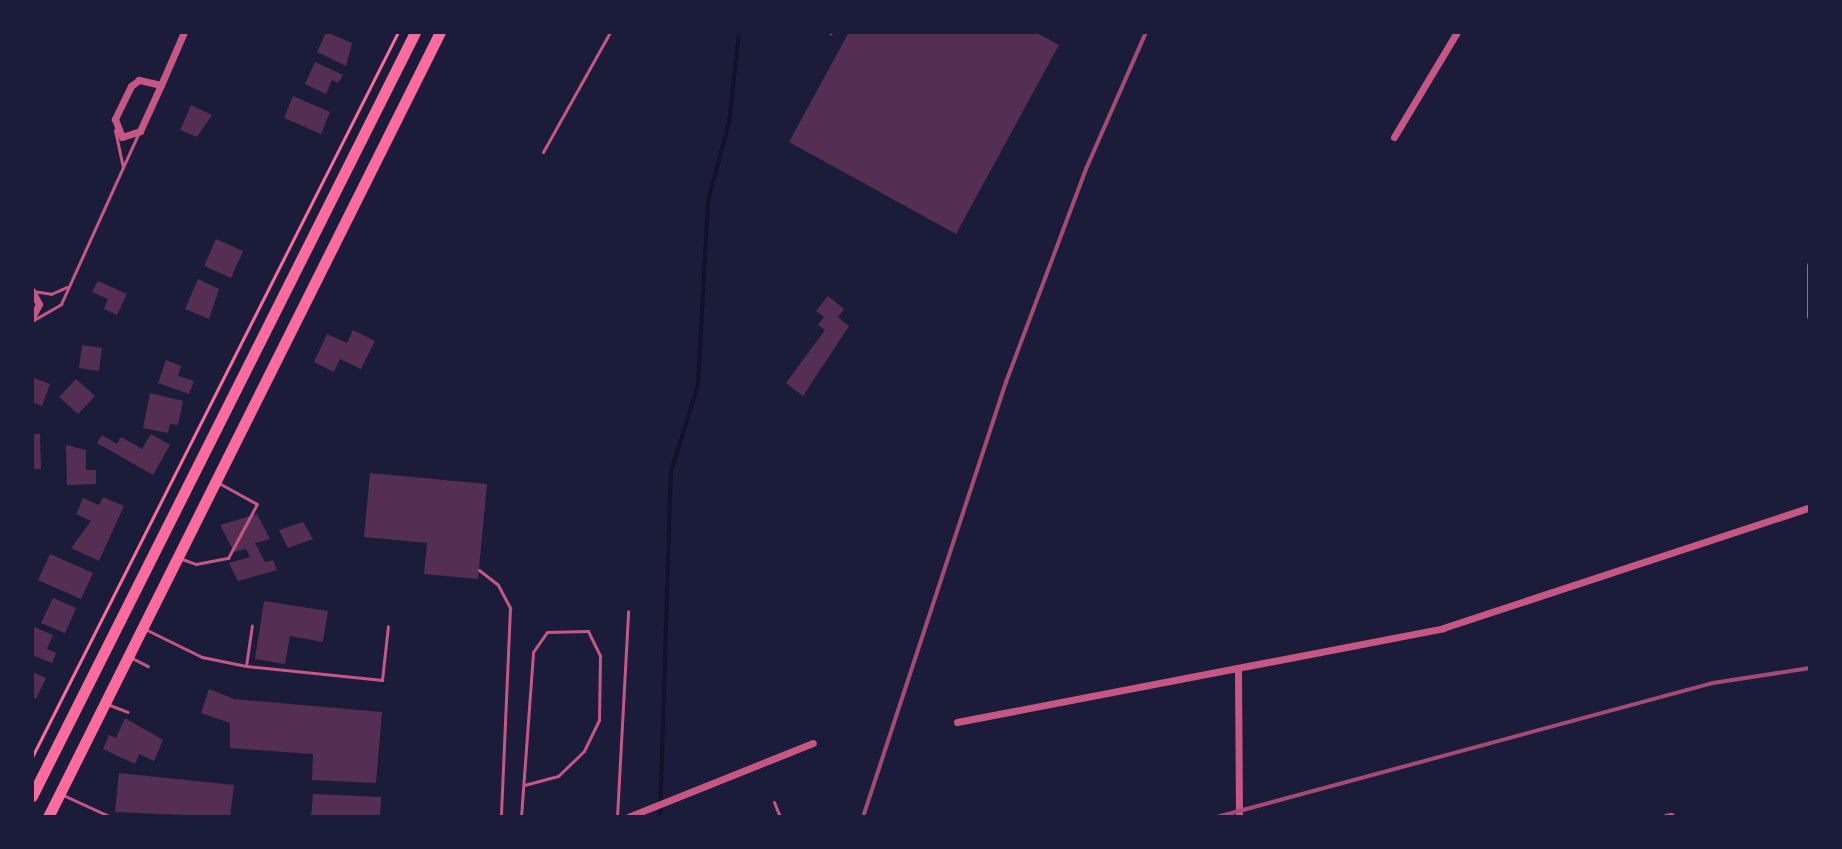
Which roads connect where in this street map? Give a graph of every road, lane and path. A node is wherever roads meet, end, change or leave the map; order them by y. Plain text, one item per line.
1 (184, 32) edge
2 (398, 32) edge
3 (415, 32) edge
4 (440, 32) edge
5 (610, 32) edge
6 (1457, 32) edge
7 (161, 85) junction
8 (115, 130) junction
9 (140, 131) junction
10 (1394, 137) dead end
11 (543, 152) dead end
12 (123, 167) junction
13 (1810, 265) edge
14 (68, 287) junction
15 (32, 291) edge
16 (1810, 316) edge
17 (32, 320) edge
18 (216, 481) junction
19 (1810, 507) edge
20 (177, 557) junction
21 (479, 570) dead end
22 (628, 611) dead end
23 (252, 625) dead end
24 (388, 626) dead end
25 (141, 628) junction
26 (127, 656) junction
27 (148, 666) dead end
28 (246, 666) junction
29 (1238, 671) junction
30 (103, 703) junction
31 (128, 712) dead end
32 (957, 722) dead end
33 (813, 743) dead end
34 (32, 757) edge
35 (525, 785) junction
36 (60, 793) junction
37 (32, 796) edge
38 (774, 802) dead end
39 (48, 817) edge
40 (111, 817) edge
41 (501, 817) edge
42 (521, 817) edge
43 (617, 817) edge
44 (628, 817) edge
45 (780, 817) edge
46 (1239, 817) edge

1 - 7 street
2 - 34 path
3 - 37 highway
4 - 18 highway
5 - 11 lane
6 - 10 street
7 - 8 street
7 - 9 street
8 - 9 street
8 - 12 lane
9 - 12 lane
12 - 14 lane
13 - 16 street
14 - 15 lane
14 - 17 lane
15 - 17 street
18 - 20 highway
18 - 20 lane
19 - 29 street
20 - 25 highway
21 - 41 lane
22 - 43 lane
23 - 28 lane
24 - 28 lane
25 - 26 highway
25 - 28 lane
26 - 27 lane
26 - 30 highway
29 - 32 street
29 - 46 street
30 - 31 lane
30 - 36 highway
33 - 44 street
35 - 35 lane
35 - 42 lane
36 - 39 highway
36 - 40 lane
38 - 45 lane

